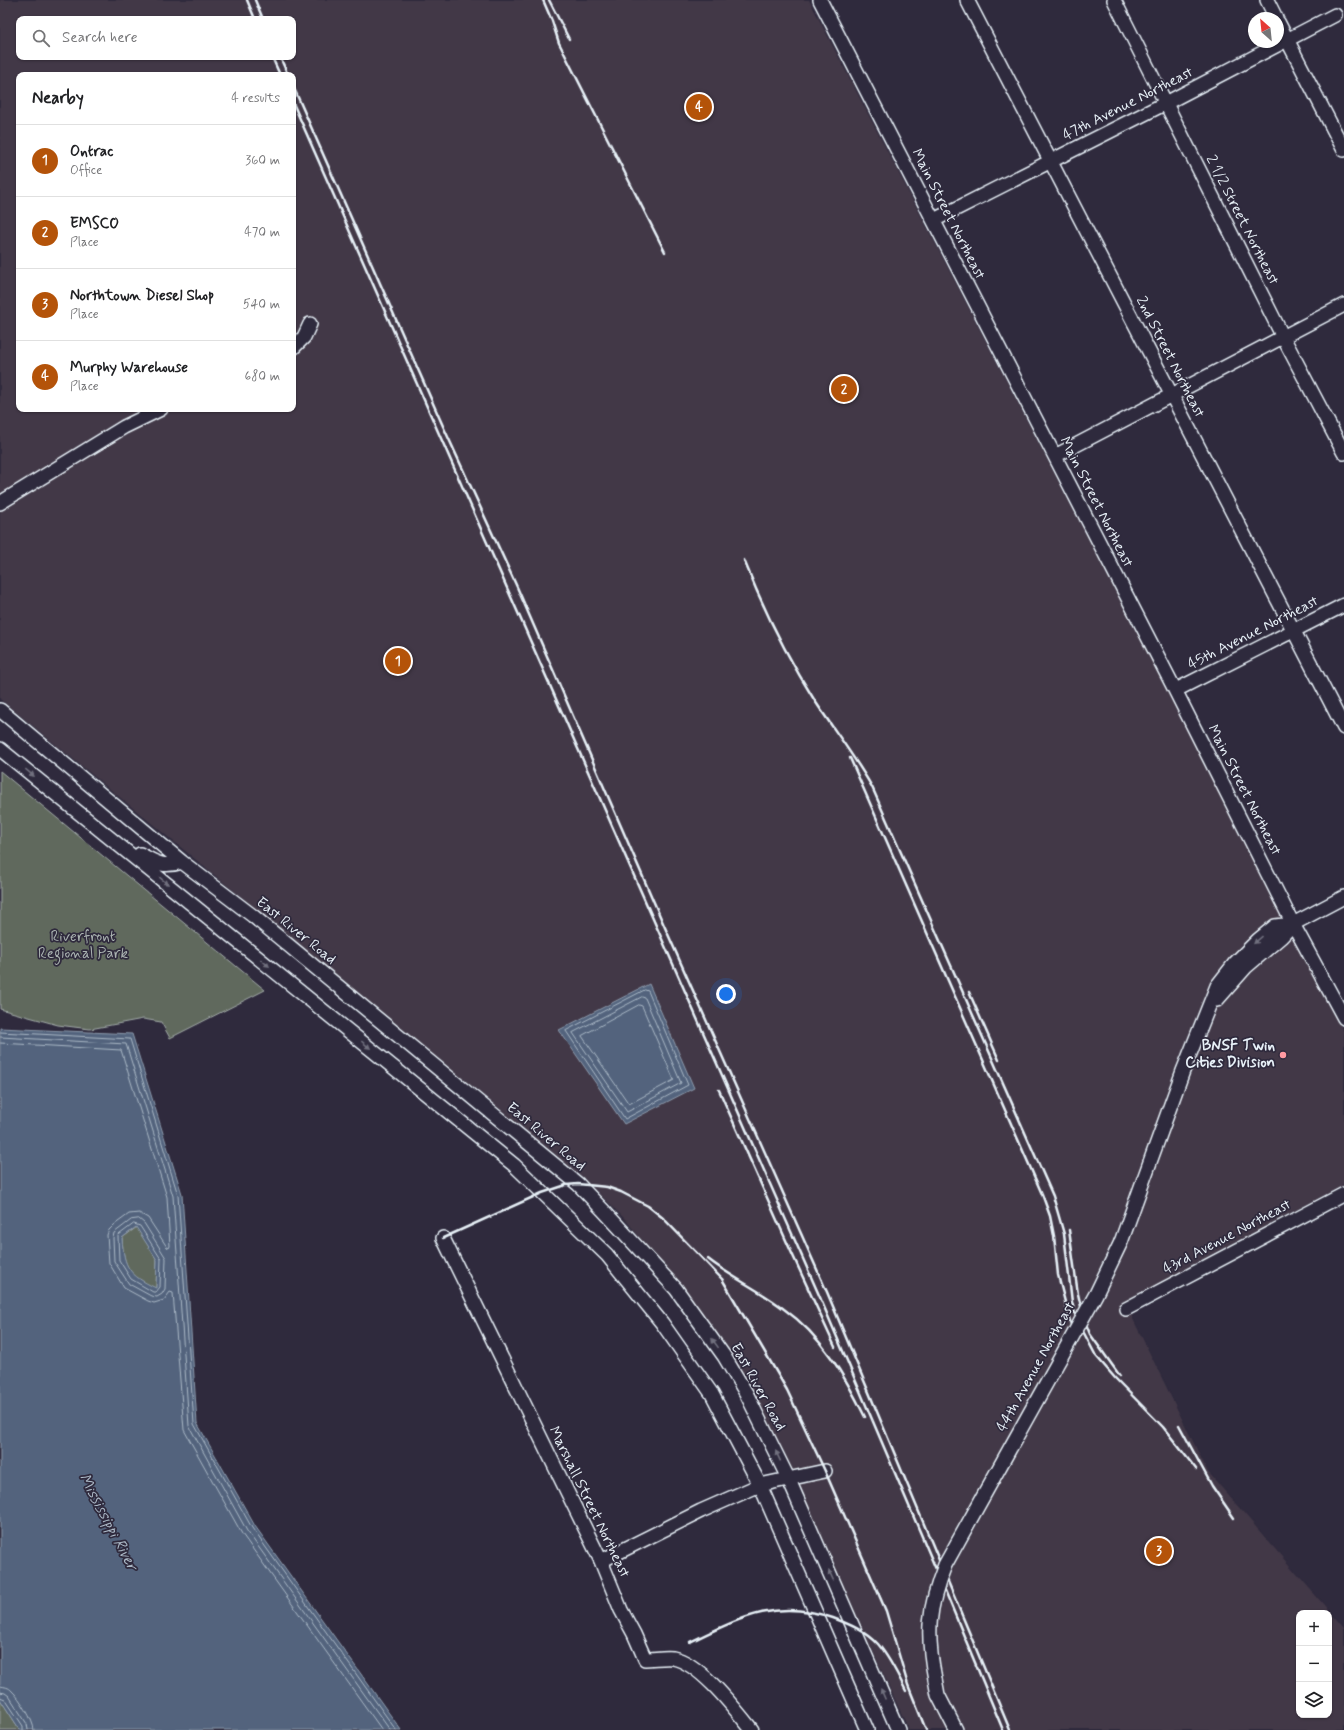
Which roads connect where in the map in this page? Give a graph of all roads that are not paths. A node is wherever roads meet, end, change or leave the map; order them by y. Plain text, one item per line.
1 (820, 0) edge
2 (967, 0) edge
3 (1114, 0) edge
4 (1267, 0) edge
5 (1273, 12) edge
6 (1335, 15) dead end
7 (1284, 34) edge
8 (1287, 40) junction
9 (1166, 103) junction
10 (1344, 150) edge
11 (1050, 160) junction
12 (934, 220) junction
13 (1344, 305) edge
14 (310, 324) dead end
15 (1283, 337) junction
16 (296, 345) edge
17 (1171, 395) junction
18 (155, 412) edge
19 (1344, 453) edge
20 (1055, 456) junction
21 (0, 503) edge
22 (1344, 605) edge
23 (1293, 631) junction
24 (1176, 690) junction
25 (0, 710) edge
26 (1344, 728) edge
27 (0, 748) edge
28 (100, 830) junction
29 (182, 862) junction
30 (1344, 897) edge
31 (1293, 924) junction
32 (1344, 1018) edge
33 (1344, 1194) edge
34 (443, 1238) dead end
35 (1126, 1310) dead end
36 (825, 1471) dead end
37 (789, 1480) junction
38 (760, 1485) junction
39 (601, 1560) junction
40 (752, 1730) edge
41 (867, 1730) edge
42 (898, 1730) edge
43 (956, 1730) edge

1 - 12 street, Main Street Northeast
2 - 11 street, 2nd Street Northeast
3 - 9 street, 2 1/2 Street Northeast
4 - 5 street
6 - 8 street, 47th Avenue Northeast
7 - 8 street
8 - 9 street, 47th Avenue Northeast
8 - 10 street
9 - 11 street, 47th Avenue Northeast
9 - 15 street, 2 1/2 Street Northeast
11 - 12 street, 47th Avenue Northeast
11 - 17 street, 2nd Street Northeast
12 - 20 street, Main Street Northeast
13 - 15 street
14 - 16 street
15 - 17 street
15 - 19 street, 2 1/2 Street Northeast
17 - 20 street
17 - 23 street, 2nd Street Northeast
18 - 21 street
20 - 24 street, Main Street Northeast
22 - 23 street, 45th Avenue Northeast
23 - 24 street, 45th Avenue Northeast
23 - 26 street, 2nd Street Northeast
24 - 31 street, Main Street Northeast
25 - 29 street, East River Road
27 -> 28 street
28 - 29 street
28 -> 38 street
37 -> 29 street, East River Road
30 - 31 street, 44th Avenue Northeast
31 - 32 street, Main Street Northeast
31 - 43 street, 44th Avenue Northeast, bridge
33 - 35 street, 43rd Avenue Northeast
34 - 39 street, Marshall Street Northeast
36 - 37 street
37 - 38 street
42 -> 37 street, East River Road
38 - 39 street
38 - 41 street
39 - 40 street, Marshall Street Northeast

